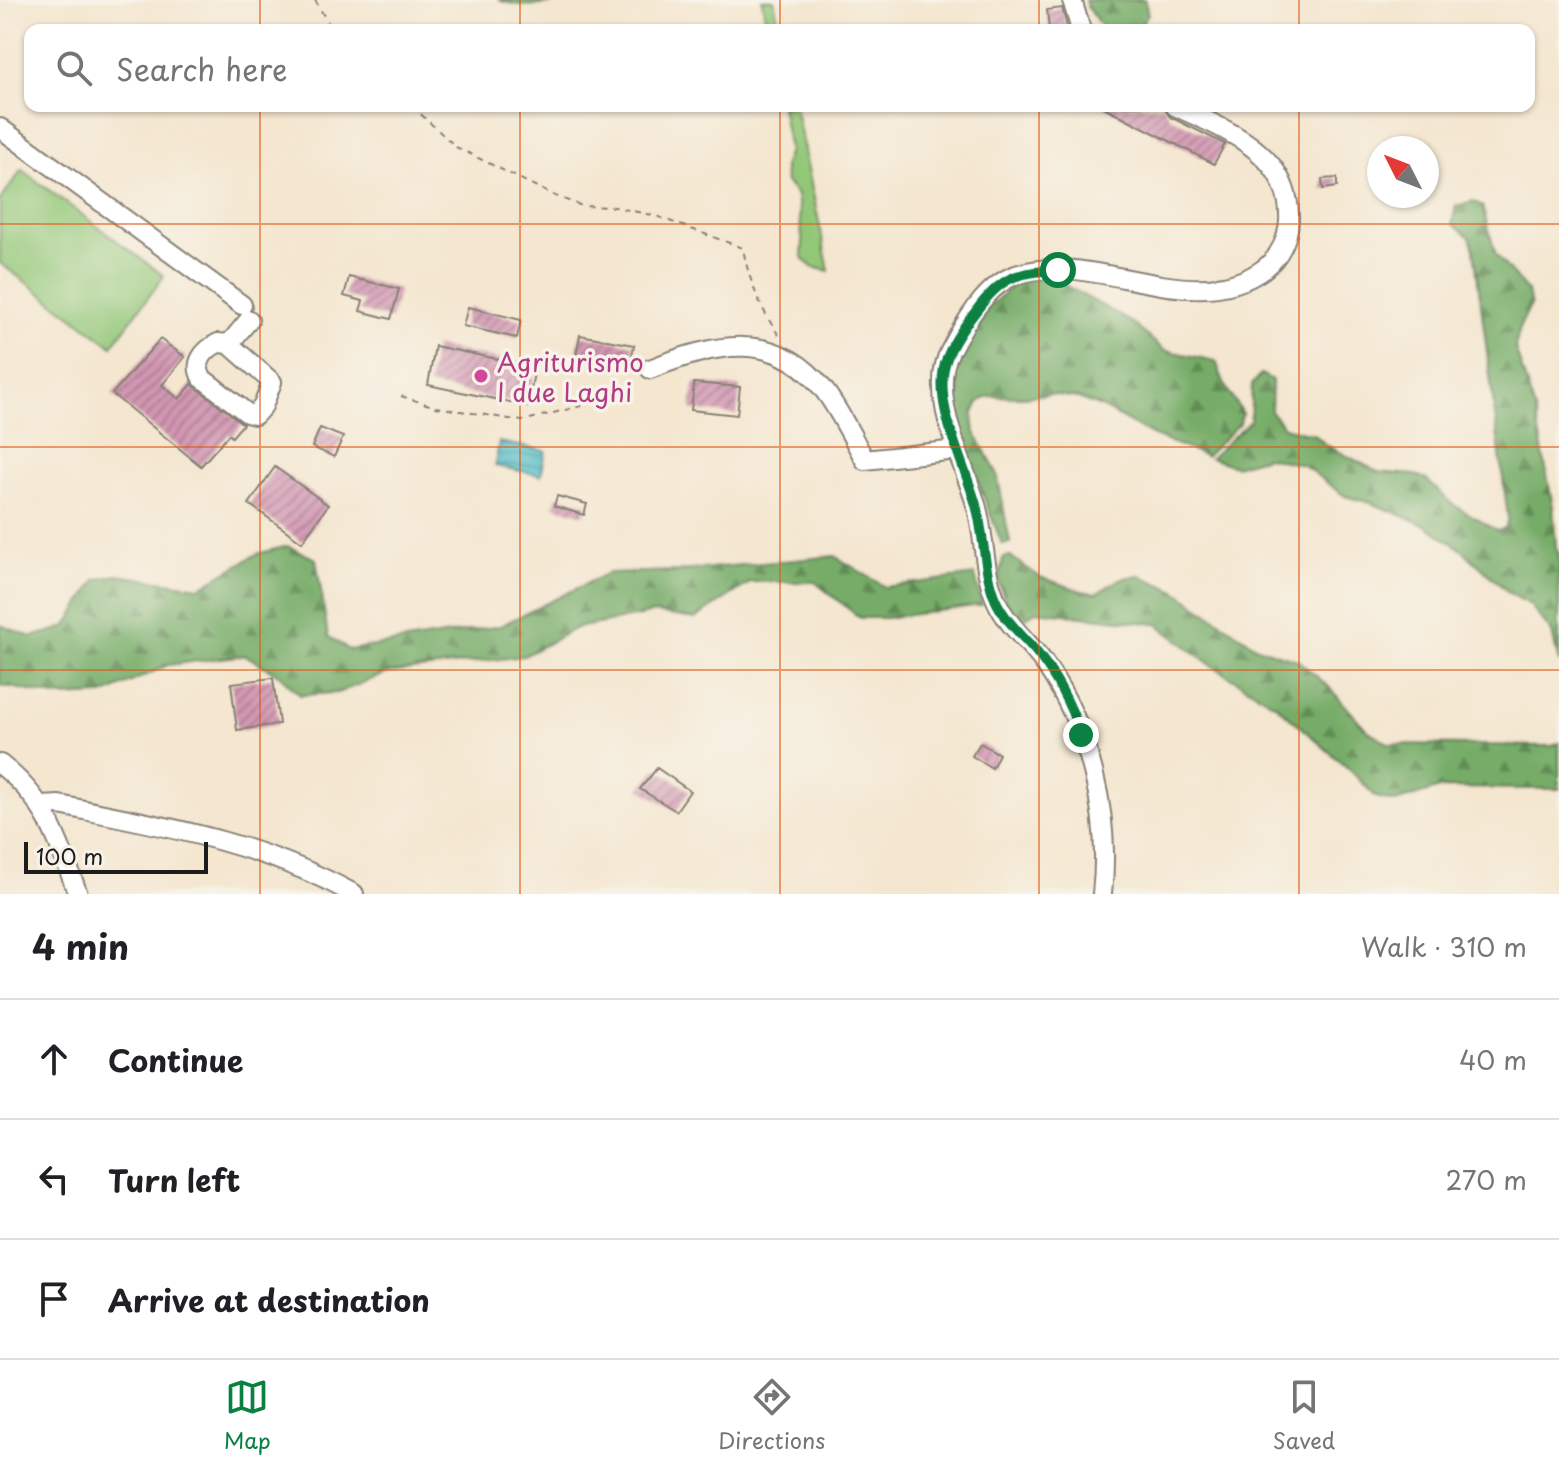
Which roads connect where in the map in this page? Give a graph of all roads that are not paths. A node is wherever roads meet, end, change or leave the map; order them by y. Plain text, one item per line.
1 (1072, 0) edge
2 (1079, 24) edge
3 (1187, 112) edge
4 (0, 128) edge
5 (229, 344) dead end
6 (650, 369) dead end
7 (957, 450) junction
8 (0, 764) edge
9 (42, 806) junction
10 (78, 894) edge
11 (354, 894) edge
12 (1102, 894) edge

1 - 2 street
3 - 7 street
4 - 5 street
6 - 7 street
7 - 12 street
8 - 9 street
9 - 10 street
9 - 11 street

